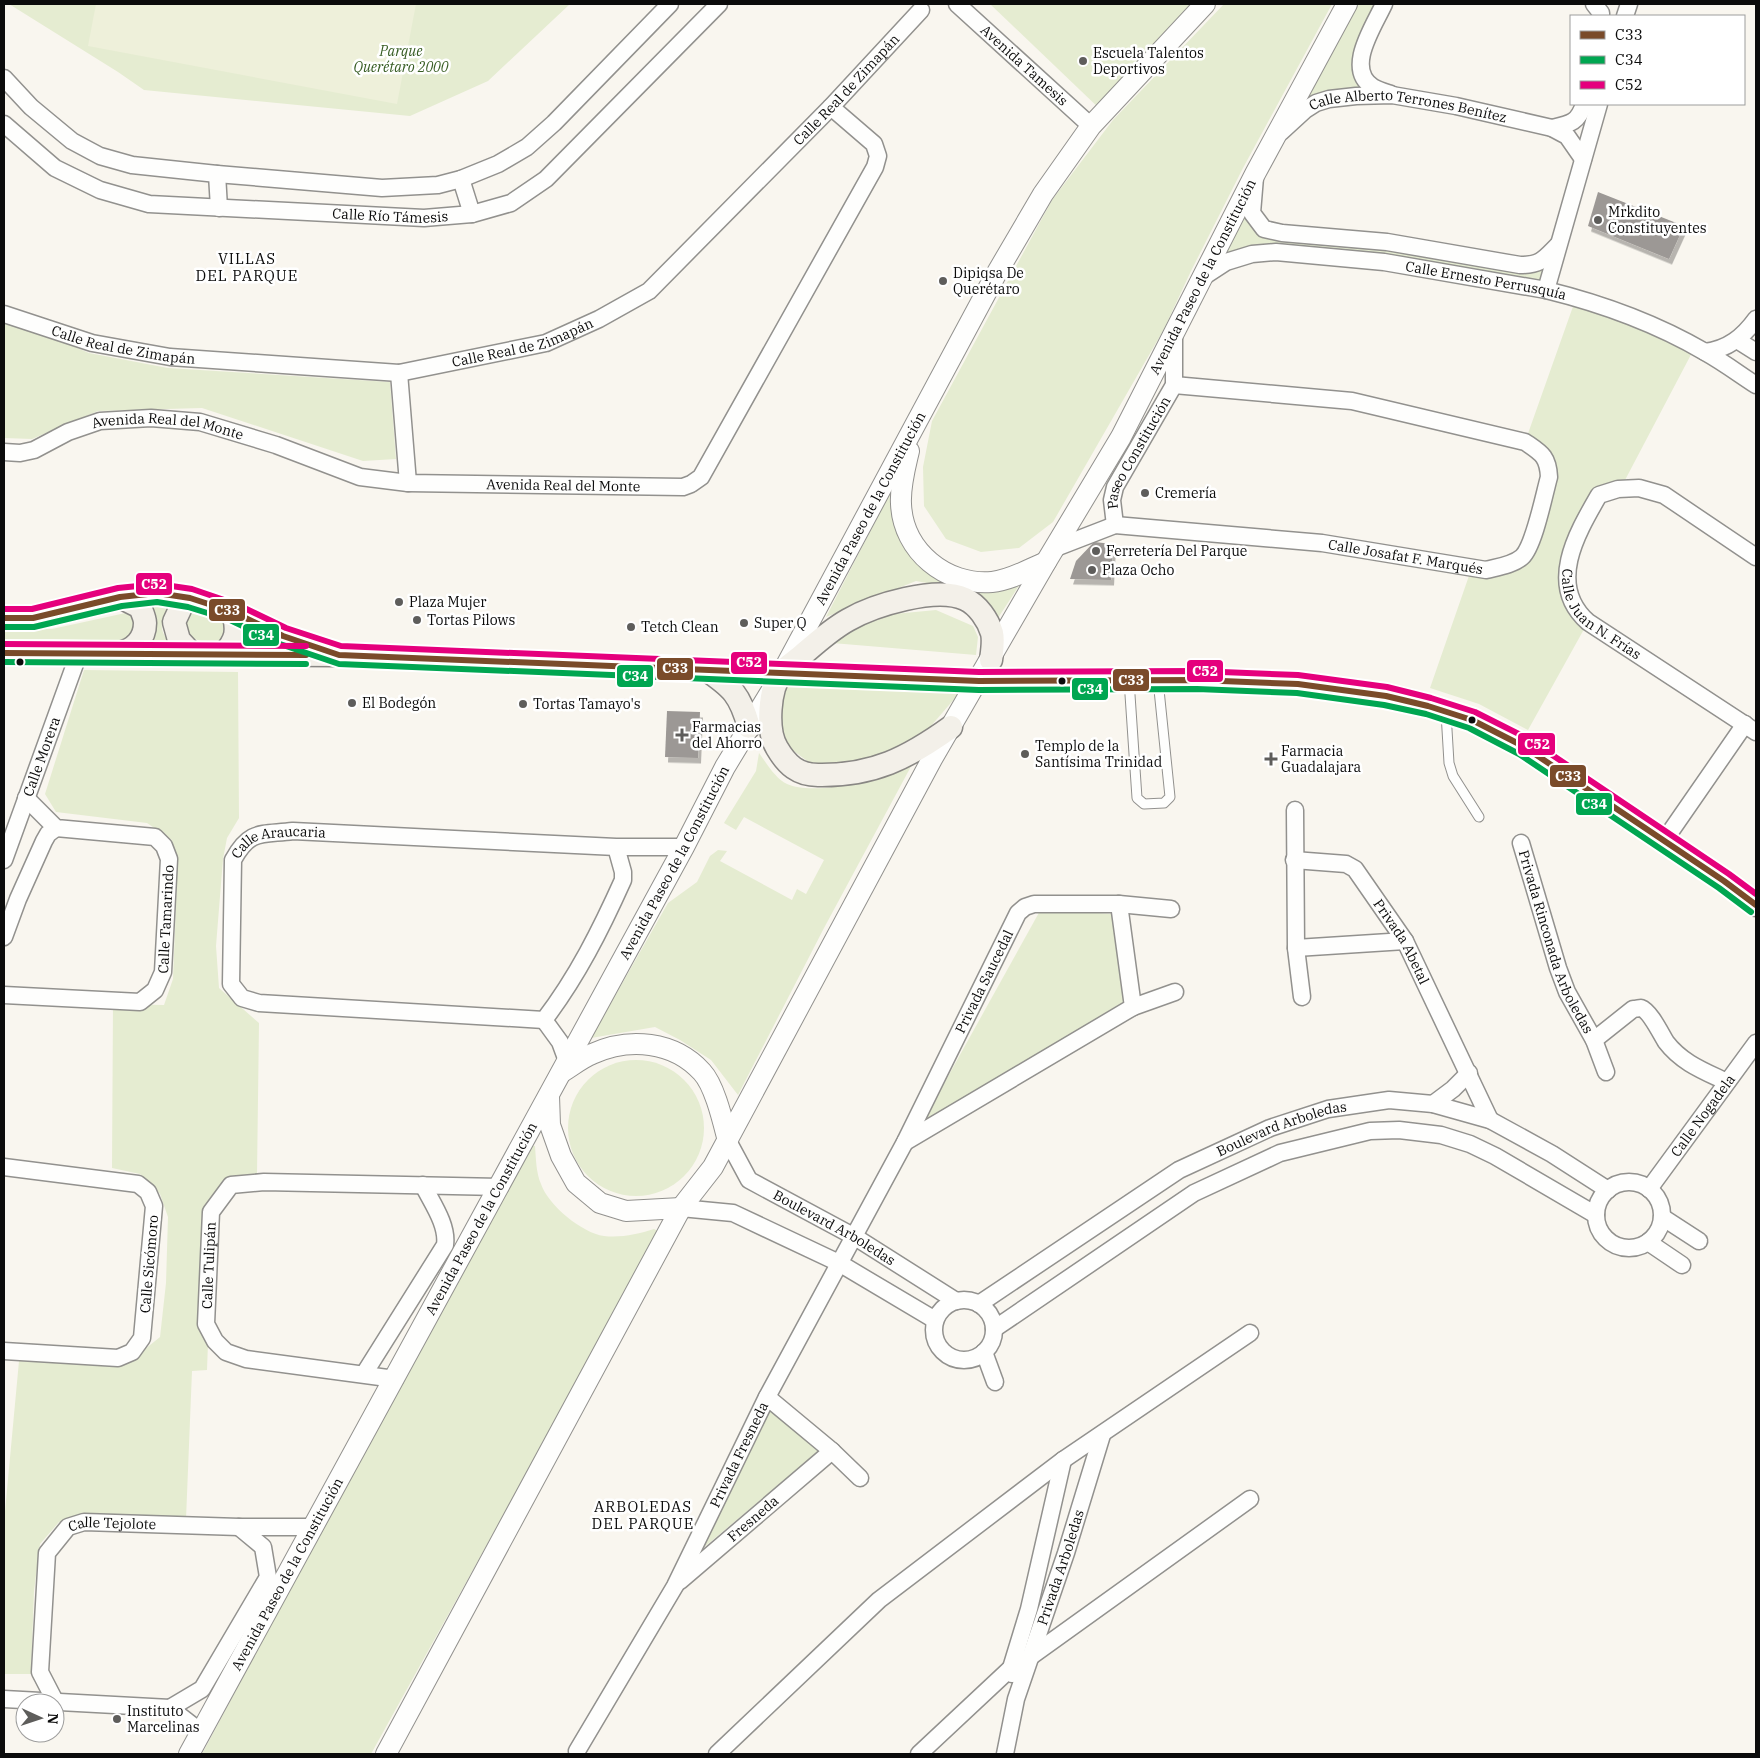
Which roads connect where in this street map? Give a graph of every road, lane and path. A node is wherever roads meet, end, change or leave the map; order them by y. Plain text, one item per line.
1 (670, 4) edge
2 (719, 4) edge
3 (957, 4) edge
4 (1206, 4) edge
5 (1347, 4) edge
6 (1384, 4) edge
7 (1594, 4) edge
8 (921, 10) dead end
9 (1601, 15) edge
10 (4, 78) edge
11 (1392, 95) junction
12 (1584, 105) edge
13 (1599, 105) edge
14 (831, 107) junction
15 (4, 124) edge
16 (1091, 126) junction
17 (1552, 128) junction
18 (1276, 137) junction
19 (1583, 159) junction
20 (217, 174) junction
21 (1255, 174) junction
22 (461, 179) junction
23 (219, 208) junction
24 (472, 214) junction
25 (1558, 245) junction
26 (1203, 277) junction
27 (1546, 290) junction
28 (4, 314) edge
29 (1756, 318) edge
30 (1174, 333) junction
31 (1737, 340) junction
32 (1705, 352) junction
33 (1756, 352) edge
34 (399, 373) junction
35 (1174, 385) junction
36 (1756, 385) edge
37 (913, 429) junction
38 (4, 452) edge
39 (408, 483) junction
40 (1115, 525) junction
41 (1049, 555) junction
42 (1756, 557) edge
43 (120, 597) junction
44 (190, 598) junction
45 (233, 612) junction
46 (4, 618) edge
47 (4, 653) edge
48 (79, 653) junction
49 (118, 654) junction
50 (192, 654) junction
51 (224, 654) junction
52 (339, 655) junction
53 (991, 660) junction
54 (705, 669) junction
55 (782, 672) junction
56 (1129, 680) junction
57 (1158, 680) junction
58 (979, 681) junction
59 (1446, 712) junction
60 (749, 727) junction
61 (951, 727) junction
62 (1751, 728) edge
63 (26, 798) junction
64 (1295, 810) dead end
65 (1479, 817) dead end
66 (56, 828) junction
67 (1664, 840) junction
68 (1521, 843) dead end
69 (616, 847) junction
70 (684, 848) junction
71 (4, 860) edge
72 (1294, 860) junction
73 (1119, 904) junction
74 (1756, 905) edge
75 (1171, 909) dead end
76 (4, 937) edge
77 (1405, 941) junction
78 (1296, 948) junction
79 (4, 980) edge
80 (1175, 992) dead end
81 (8, 996) edge
82 (1302, 996) dead end
83 (1133, 1007) junction
84 (544, 1020) junction
85 (1594, 1040) junction
86 (1756, 1043) edge
87 (563, 1067) junction
88 (1606, 1072) dead end
89 (1469, 1073) junction
90 (1727, 1082) junction
91 (549, 1094) junction
92 (1433, 1104) junction
93 (1490, 1120) junction
94 (1270, 1128) junction
95 (728, 1141) junction
96 (905, 1142) junction
97 (1280, 1153) junction
98 (4, 1167) edge
99 (423, 1185) junction
100 (500, 1187) junction
101 (1649, 1189) junction
102 (1608, 1190) junction
103 (681, 1208) junction
104 (1596, 1215) junction
105 (1662, 1217) junction
106 (855, 1237) junction
107 (1699, 1241) dead end
108 (1648, 1242) junction
109 (839, 1264) junction
110 (1682, 1265) dead end
111 (956, 1300) junction
112 (979, 1304) junction
113 (935, 1320) junction
114 (994, 1329) junction
115 (1250, 1333) dead end
116 (4, 1351) edge
117 (984, 1352) junction
118 (364, 1374) junction
119 (395, 1379) junction
120 (995, 1382) dead end
121 (767, 1397) junction
122 (1102, 1435) junction
123 (832, 1451) junction
124 (1063, 1460) junction
125 (860, 1478) dead end
126 (1250, 1499) dead end
127 (239, 1527) junction
128 (314, 1527) junction
129 (675, 1586) junction
130 (1030, 1657) junction
131 (1011, 1668) junction
132 (52, 1693) edge
133 (1016, 1699) junction
134 (65, 1702) edge
135 (170, 1708) junction
136 (201, 1732) junction
137 (577, 1751) dead end
138 (189, 1754) edge
139 (386, 1754) edge
140 (717, 1754) edge
141 (919, 1754) edge
142 (1005, 1754) edge

1 - 22 street, Calle Río Támesis
2 - 24 street, Calle Río Támesis
3 - 16 street, Avenida Tamesis
4 - 16 street, Avenida Paseo de la Constitución
5 - 18 street, Avenida Paseo de la Constitución
6 - 11 street
7 - 9 street
8 - 14 street, Calle Real de Zimapán
10 - 20 street, Calle Río Támesis
11 - 17 street, Calle Alberto Terrones Benítez
11 - 18 street, Calle Alberto Terrones Benítez
12 - 17 street
13 - 19 street
14 - 34 street, Calle Real de Zimapán
14 - 39 street, Avenida Real del Monte
15 - 23 street, Calle Río Támesis
16 - 37 street, Avenida Paseo de la Constitución
17 - 19 street
18 - 21 street, Avenida Paseo de la Constitución
19 - 25 street
20 - 22 street, Calle Río Támesis
20 - 23 street
21 - 25 street, Calle Ernesto Perrusquía
21 - 26 street, Avenida Paseo de la Constitución
22 - 24 street
23 - 24 street, Calle Río Támesis
25 - 27 street
26 - 27 street, Calle Ernesto Perrusquía
26 - 30 street, Avenida Paseo de la Constitución
27 - 32 street, Calle Ernesto Perrusquía
28 - 34 street, Calle Real de Zimapán
29 - 31 street
30 - 35 street
30 - 41 street, Avenida Paseo de la Constitución
31 - 32 street
31 - 33 street
32 - 36 street, Calle Ernesto Perrusquía
34 - 39 street
35 - 40 street, Paseo Constitución
35 - 40 street, Calle Josafat F. Marqués
37 - 41 street
37 - 55 street, Avenida Paseo de la Constitución
38 - 39 street, Avenida Real del Monte
40 - 41 street, Calle Josafat F. Marqués
41 - 53 street, Avenida Paseo de la Constitución
42 - 62 street, Calle Juan N. Frías
43 - 44 main road
43 - 46 main road
43 - 49 main road
44 - 45 main road
44 - 50 main road
45 - 51 main road
45 - 52 main road
47 - 48 main road
48 - 49 main road
48 - 63 street, Calle Morera
49 - 50 main road
50 - 51 main road
51 - 52 main road
52 - 54 main road
53 - 55 main road
53 - 58 street, Avenida Paseo de la Constitución
54 - 55 main road
54 - 60 main road
55 - 58 main road
55 - 60 street, Avenida Paseo de la Constitución
55 - 61 main road
56 - 57 main road
56 - 57 lane
56 - 58 main road
57 - 59 main road
58 - 61 street, Avenida Paseo de la Constitución
59 - 65 lane
59 - 67 main road
60 - 70 street, Avenida Paseo de la Constitución
61 - 95 street, Avenida Paseo de la Constitución
62 - 67 street
63 - 66 street
63 - 71 street, Calle Morera
64 - 72 street
66 - 76 street
66 - 81 street, Calle Tamarindo
67 - 74 main road
68 - 85 street, Privada Rinconada Arboledas
69 - 70 street, Calle Araucaria
69 - 84 street
69 - 84 street, Calle Araucaria
70 - 87 street, Avenida Paseo de la Constitución
72 - 77 street, Privada Abetal
72 - 78 street
73 - 75 street, Privada Saucedal
73 - 83 street
73 - 96 street, Privada Saucedal
77 - 78 street
77 - 89 street, Privada Abetal
78 - 82 street
79 - 81 street
80 - 83 street
83 - 96 street
84 - 87 street
85 - 88 street, Privada Rinconada Arboledas
85 - 90 street, Privada Rinconada Arboledas
86 - 90 street, Calle Nogadela
87 - 91 street, Avenida Paseo de la Constitución
87 - 95 street
89 - 92 street
89 - 93 street, Privada Abetal
90 - 101 street, Calle Nogadela
91 - 100 street, Avenida Paseo de la Constitución
91 - 103 street
92 - 93 street, Boulevard Arboledas
92 - 94 street, Boulevard Arboledas
93 - 102 street, Boulevard Arboledas
94 - 97 street
94 - 112 street, Boulevard Arboledas
95 - 103 street, Avenida Paseo de la Constitución
95 - 106 street, Boulevard Arboledas
96 - 106 street, Privada Saucedal
97 - 104 street, Boulevard Arboledas
97 - 114 street, Boulevard Arboledas
98 - 116 street, Calle Sicómoro
99 - 100 street, Calle Tulipán
99 - 118 street
99 - 118 street, Calle Tulipán
100 - 119 street, Avenida Paseo de la Constitución
101 - 102 street
101 - 105 street
102 - 104 street
103 - 109 street, Boulevard Arboledas
103 - 139 street, Avenida Paseo de la Constitución
104 - 108 street
105 - 107 street
105 - 108 street
106 - 109 street, Privada Fresneda
106 - 111 street, Boulevard Arboledas
108 - 110 street
109 - 113 street, Boulevard Arboledas
109 - 121 street, Privada Fresneda
111 - 112 street
111 - 113 street
112 - 114 street
113 - 117 street
114 - 117 street
115 - 122 street
117 - 120 street
118 - 119 street, Calle Tulipán
119 - 128 street, Avenida Paseo de la Constitución
121 - 123 street
121 - 129 street, Privada Fresneda
122 - 124 street
122 - 130 street, Privada Arboledas
123 - 125 street
123 - 129 street, Fresneda
124 - 131 street, Privada Arboledas
124 - 140 street
126 - 130 street
127 - 128 street, Calle Tejolote
127 - 132 street, Calle Tejolote
127 - 135 street
128 - 136 street, Avenida Paseo de la Constitución
129 - 137 street, Privada Fresneda
130 - 131 street
130 - 133 street, Privada Arboledas
131 - 133 street, Privada Arboledas
131 - 141 street
133 - 142 street, Privada Arboledas
134 - 135 street
135 - 136 street
136 - 138 street, Avenida Paseo de la Constitución

